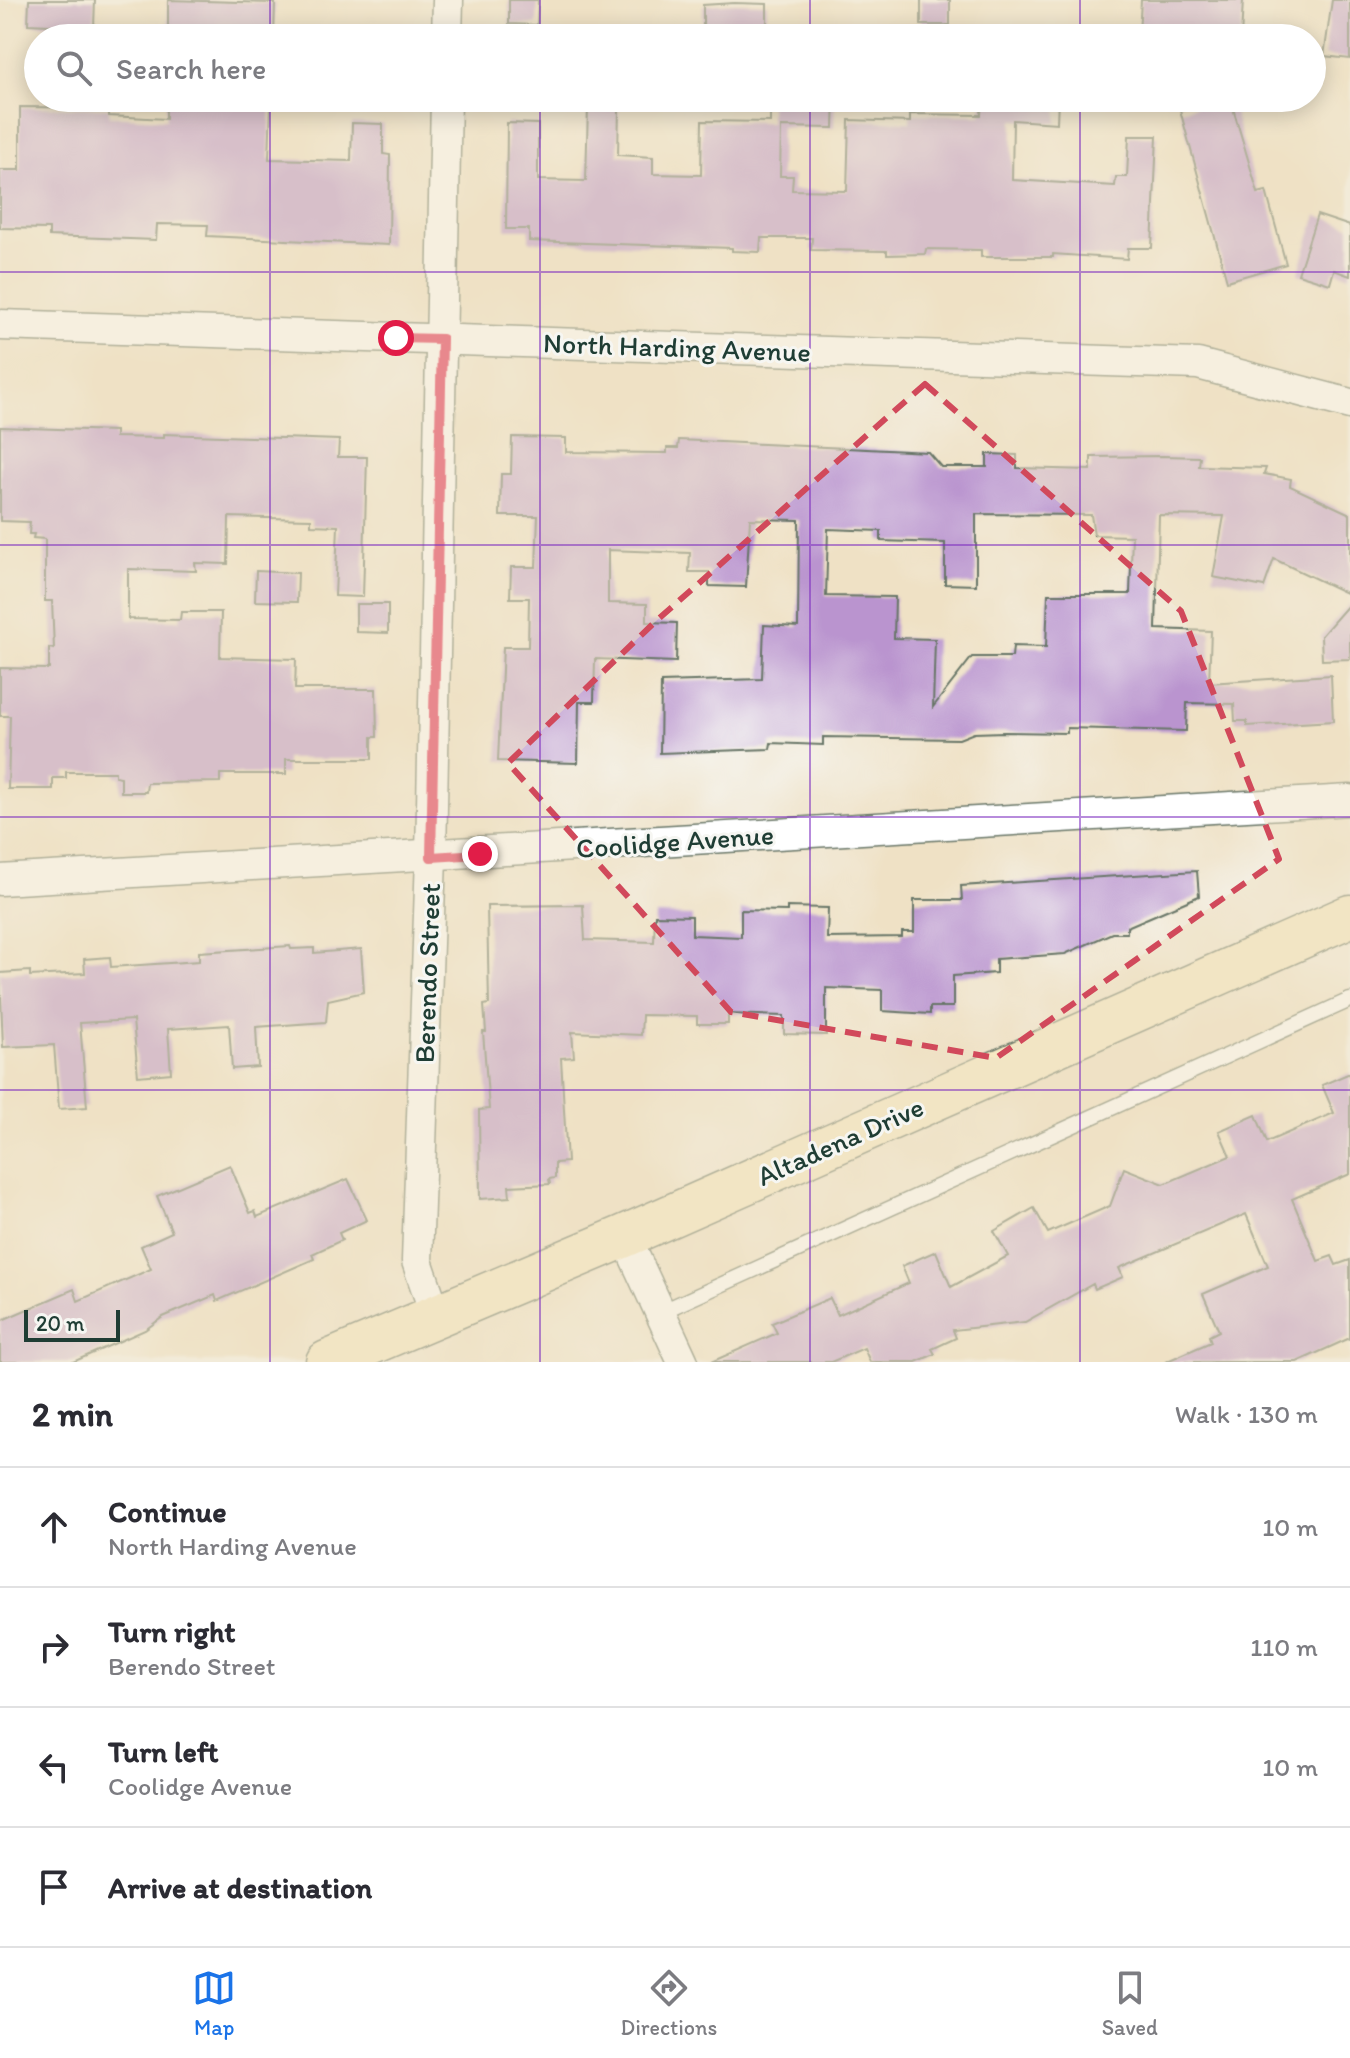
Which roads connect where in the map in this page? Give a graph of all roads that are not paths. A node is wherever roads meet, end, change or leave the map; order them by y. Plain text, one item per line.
1 (448, 0) edge
2 (447, 24) edge
3 (446, 112) edge
4 (0, 325) edge
5 (442, 339) junction
6 (1350, 404) edge
7 (1350, 800) edge
8 (431, 857) junction
9 (0, 880) edge
10 (1350, 916) edge
11 (1350, 1000) edge
12 (625, 1236) junction
13 (661, 1312) junction
14 (436, 1316) junction
15 (327, 1362) edge
16 (683, 1362) edge

1 - 2 street
3 - 5 street, Berendo Street
4 - 5 street, North Harding Avenue
5 - 6 street, North Harding Avenue
5 - 8 street, Berendo Street
7 - 8 street, Coolidge Avenue
8 - 9 street, Coolidge Avenue
8 - 14 street, Berendo Street
10 - 12 main road, Altadena Drive
11 - 13 lane
12 - 13 street
12 - 14 main road, Altadena Drive
13 - 16 street
14 - 15 main road, Altadena Drive

